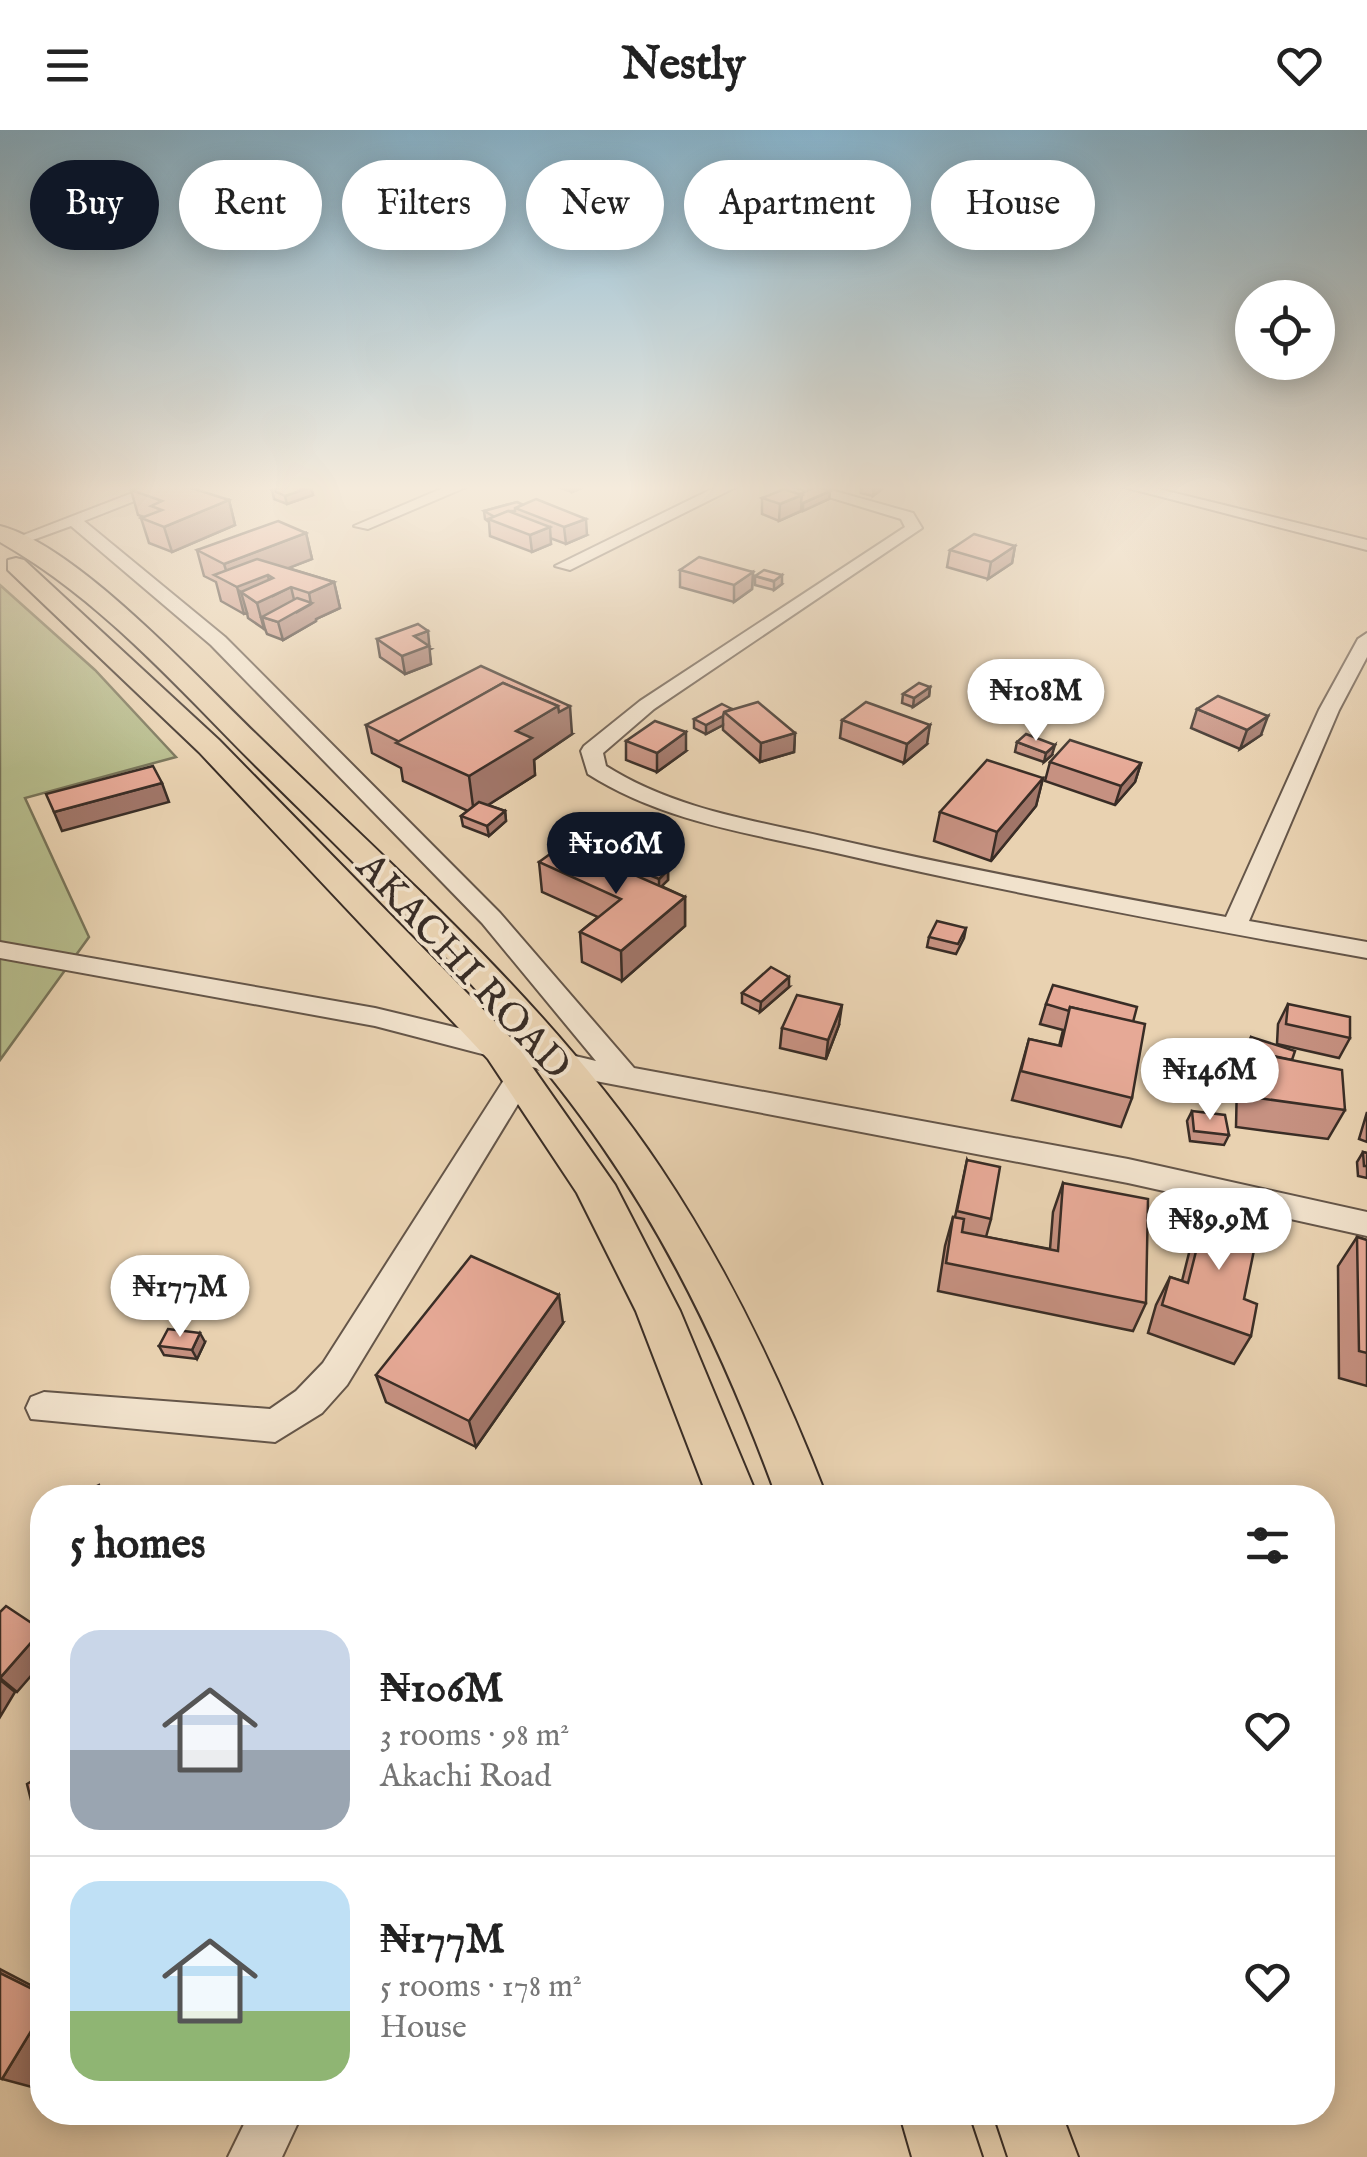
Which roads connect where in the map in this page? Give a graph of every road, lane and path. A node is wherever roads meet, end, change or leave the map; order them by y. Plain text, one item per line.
1 (33, 580) edge
2 (69, 580) edge
3 (145, 580) edge
4 (836, 580) edge
5 (1367, 640) edge
6 (1234, 926) junction
7 (0, 950) edge
8 (1367, 950) edge
9 (511, 1063) junction
10 (558, 1064) junction
11 (622, 1074) junction
12 (1367, 1224) edge
13 (44, 1408) dead end
14 (728, 1485) edge
15 (796, 1485) edge
16 (271, 2125) edge
17 (938, 2125) edge
18 (1032, 2125) edge
19 (254, 2157) edge
20 (947, 2157) edge
21 (1043, 2157) edge

1 - 9 main road, AKACHI ROAD
2 - 10 main road, AKACHI ROAD
3 - 11 street
4 - 6 street
5 - 6 street
6 - 8 street
7 - 9 street
9 - 10 street
9 - 13 street
9 - 14 main road, AKACHI ROAD
10 - 11 street
10 - 15 main road, AKACHI ROAD
11 - 12 street
16 - 19 street
17 - 20 main road
18 - 21 main road

